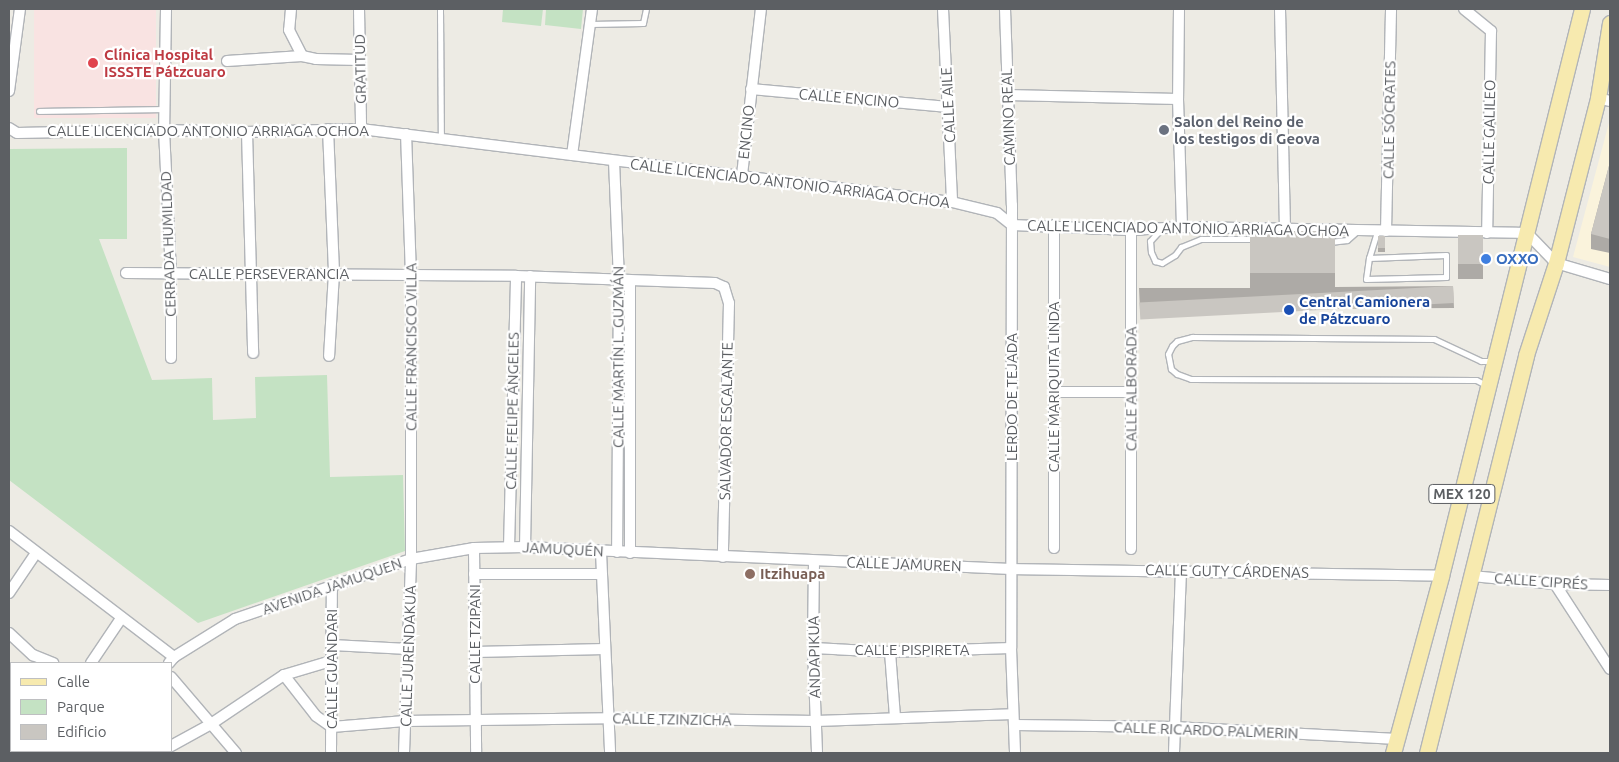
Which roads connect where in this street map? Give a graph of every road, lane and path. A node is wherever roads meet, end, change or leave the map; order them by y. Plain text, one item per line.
1 (20, 9) edge
2 (166, 9) edge
3 (291, 9) edge
4 (359, 9) edge
5 (440, 9) edge
6 (592, 9) edge
7 (646, 9) edge
8 (760, 9) edge
9 (943, 9) edge
10 (1005, 9) edge
11 (1179, 9) edge
12 (1280, 9) edge
13 (1391, 9) edge
14 (1464, 9) edge
15 (1582, 9) edge
16 (1610, 23) edge
17 (590, 24) junction
18 (302, 56) junction
19 (227, 60) dead end
20 (360, 60) junction
21 (751, 89) junction
22 (9, 91) edge
23 (1007, 95) junction
24 (1178, 99) junction
25 (1604, 99) edge
26 (948, 107) junction
27 (164, 109) junction
28 (39, 111) dead end
29 (9, 128) edge
30 (361, 128) junction
31 (328, 129) junction
32 (164, 130) junction
33 (247, 132) junction
34 (406, 134) junction
35 (440, 137) junction
36 (572, 155) junction
37 (614, 162) junction
38 (742, 175) junction
39 (952, 202) junction
40 (1012, 225) junction
41 (1054, 225) junction
42 (1182, 227) junction
43 (1162, 228) junction
44 (1285, 229) junction
45 (1131, 230) junction
46 (1358, 230) junction
47 (1382, 231) junction
48 (1487, 233) junction
49 (1527, 233) junction
50 (1266, 240) edge
51 (1321, 242) edge
52 (1369, 258) junction
53 (1556, 263) junction
54 (126, 273) dead end
55 (334, 273) junction
56 (171, 274) junction
57 (252, 274) junction
58 (412, 276) junction
59 (516, 276) junction
60 (530, 276) junction
61 (1610, 279) edge
62 (619, 280) junction
63 (630, 280) junction
64 (724, 287) joint
65 (253, 353) dead end
66 (329, 356) dead end
67 (171, 358) dead end
68 (1496, 361) junction
69 (1489, 387) junction
70 (1055, 392) junction
71 (1131, 392) junction
72 (618, 416) junction
73 (512, 417) junction
74 (631, 417) junction
75 (527, 418) junction
76 (9, 531) edge
77 (509, 547) junction
78 (525, 547) junction
79 (474, 548) junction
80 (1054, 548) dead end
81 (1131, 549) dead end
82 (602, 552) junction
83 (617, 552) junction
84 (36, 553) junction
85 (630, 553) junction
86 (723, 557) junction
87 (411, 559) junction
88 (814, 560) junction
89 (1012, 569) junction
90 (1181, 570) junction
91 (474, 574) junction
92 (601, 574) junction
93 (1442, 576) junction
94 (1472, 576) junction
95 (1555, 584) junction
96 (332, 585) junction
97 (1610, 585) edge
98 (9, 593) edge
99 (122, 617) junction
100 (9, 633) edge
101 (332, 645) junction
102 (813, 648) junction
103 (1011, 648) junction
104 (408, 649) junction
105 (605, 649) junction
106 (475, 652) junction
107 (890, 652) junction
108 (172, 660) edge
109 (331, 661) junction
110 (50, 662) edge
111 (92, 662) edge
112 (1610, 669) edge
113 (284, 674) junction
114 (172, 678) edge
115 (895, 717) junction
116 (608, 718) junction
117 (1014, 719) junction
118 (475, 720) junction
119 (406, 721) junction
120 (816, 721) junction
121 (211, 724) junction
122 (332, 726) junction
123 (1174, 727) junction
124 (172, 745) edge
125 (1395, 746) edge
126 (236, 753) edge
127 (331, 753) edge
128 (404, 753) edge
129 (476, 753) edge
130 (610, 753) edge
131 (817, 753) edge
132 (1015, 753) edge
133 (1174, 753) edge
134 (1427, 753) edge

1 - 22 street
2 - 27 street, CERRADA HUMILDAD
3 - 18 street
4 - 20 street, GRATITUD
5 - 35 lane
6 - 17 street
7 - 17 lane
8 - 21 street, ENCINO
9 - 26 street, CALLE AILE
10 - 23 street, CAMINO REAL
11 - 24 street
12 - 44 street
13 - 47 street, CALLE SÓCRATES
14 - 48 street, CALLE GALILEO
15 - 49 main road, MEX 120
16 - 25 main road, MEX 120
17 - 36 street
18 - 19 street
18 - 20 street
20 - 30 street, GRATITUD
21 - 26 street, CALLE ENCINO
21 - 38 street, ENCINO
23 - 24 street
23 - 40 street, CAMINO REAL
24 - 42 street
25 - 53 main road, MEX 120
26 - 39 street, CALLE AILE
27 - 28 lane
27 - 32 street, CERRADA HUMILDAD
29 - 32 street, CALLE LICENCIADO ANTONIO ARRIAGA OCHOA
30 - 31 street, CALLE LICENCIADO ANTONIO ARRIAGA OCHOA
30 - 34 street, CALLE LICENCIADO ANTONIO ARRIAGA OCHOA
31 - 33 street, CALLE LICENCIADO ANTONIO ARRIAGA OCHOA
31 - 55 street
32 - 33 street, CALLE LICENCIADO ANTONIO ARRIAGA OCHOA
32 - 56 street, CERRADA HUMILDAD
33 - 57 street
34 - 35 street, CALLE LICENCIADO ANTONIO ARRIAGA OCHOA
34 - 58 street, CALLE FRANCISCO VILLA
35 - 36 street, CALLE LICENCIADO ANTONIO ARRIAGA OCHOA
36 - 37 street, CALLE LICENCIADO ANTONIO ARRIAGA OCHOA
37 - 38 street, CALLE LICENCIADO ANTONIO ARRIAGA OCHOA
37 - 62 street, CALLE MARTÍN L. GUZMÁN
38 - 39 street, CALLE LICENCIADO ANTONIO ARRIAGA OCHOA
39 - 40 street, CALLE LICENCIADO ANTONIO ARRIAGA OCHOA
40 - 41 street, CALLE LICENCIADO ANTONIO ARRIAGA OCHOA
40 - 89 street, LERDO DE TEJADA
41 - 45 street, CALLE LICENCIADO ANTONIO ARRIAGA OCHOA
41 - 70 street, CALLE MARIQUITA LINDA
42 - 43 street, CALLE LICENCIADO ANTONIO ARRIAGA OCHOA
42 - 44 street, CALLE LICENCIADO ANTONIO ARRIAGA OCHOA
43 - 45 street, CALLE LICENCIADO ANTONIO ARRIAGA OCHOA
43 - 50 lane
44 - 46 street, CALLE LICENCIADO ANTONIO ARRIAGA OCHOA
45 - 71 street, CALLE ALBORADA
46 - 47 street, CALLE LICENCIADO ANTONIO ARRIAGA OCHOA
46 - 51 lane
47 - 48 street, CALLE LICENCIADO ANTONIO ARRIAGA OCHOA
47 - 52 lane
48 - 49 street, CALLE LICENCIADO ANTONIO ARRIAGA OCHOA
49 - 53 street
49 - 68 main road, MEX 120
52 - 52 lane
53 - 61 street
53 - 94 main road, MEX 120
54 - 56 street, CALLE PERSEVERANCIA
55 - 57 street, CALLE PERSEVERANCIA
55 - 58 street, CALLE PERSEVERANCIA
55 - 66 street
56 - 57 street, CALLE PERSEVERANCIA
56 - 67 street, CERRADA HUMILDAD
57 - 65 street
58 - 59 street, CALLE PERSEVERANCIA
58 - 87 street, CALLE FRANCISCO VILLA
59 - 60 street, CALLE PERSEVERANCIA
59 - 73 street, CALLE FELIPE ÁNGELES
60 - 62 street, CALLE PERSEVERANCIA
60 - 75 street, CALLE FELIPE ÁNGELES
62 - 63 street, CALLE PERSEVERANCIA
62 - 72 street, CALLE MARTÍN L. GUZMÁN
63 - 64 street, CALLE PERSEVERANCIA
63 - 74 street, CALLE MARTÍN L. GUZMÁN
64 - 86 street, SALVADOR ESCALANTE
68 - 69 main road, MEX 120
68 - 69 lane
69 - 93 main road, MEX 120
70 - 71 street
70 - 80 street, CALLE MARIQUITA LINDA
71 - 81 street, CALLE ALBORADA
72 - 74 street
72 - 83 street, CALLE MARTÍN L. GUZMÁN
73 - 75 street
73 - 77 street, CALLE FELIPE ÁNGELES
74 - 85 street, CALLE MARTÍN L. GUZMÁN
75 - 78 street, CALLE FELIPE ÁNGELES
76 - 84 street
77 - 78 street, JAMUQUÉN
77 - 79 street, AVENIDA JAMUQUEN
78 - 82 street, JAMUQUÉN
79 - 87 street, AVENIDA JAMUQUEN
79 - 91 street, CALLE TZIPANI
82 - 83 street, JAMUQUÉN
82 - 92 street
83 - 85 street, CALLE JAMUREN
84 - 98 street
84 - 99 street
85 - 86 street, CALLE JAMUREN
86 - 88 street, CALLE JAMUREN
87 - 96 street, AVENIDA JAMUQUEN
87 - 104 street, CALLE JURENDAKUA
88 - 89 street, CALLE JAMUREN
88 - 102 street, ANDAPIKUA
89 - 90 street, CALLE GUTY CÁRDENAS
89 - 103 street, LERDO DE TEJADA
90 - 93 street, CALLE GUTY CÁRDENAS
90 - 123 street
91 - 92 street
91 - 106 street, CALLE TZIPANI
92 - 105 street
93 - 125 main road, MEX 120
94 - 95 street, CALLE CIPRÉS
94 - 134 main road, MEX 120
95 - 97 street, CALLE CIPRÉS
95 - 112 street
96 - 101 street, CALLE GUANDARI
96 - 108 street, AVENIDA JAMUQUEN
99 - 108 street
99 - 111 street
100 - 110 street
101 - 104 street
101 - 109 street, CALLE GUANDARI
102 - 107 street, CALLE PISPIRETA
102 - 120 street, ANDAPIKUA
103 - 107 street, CALLE PISPIRETA
103 - 117 street, LERDO DE TEJADA
104 - 119 street, CALLE JURENDAKUA
105 - 106 street
105 - 116 street
106 - 118 street, CALLE TZIPANI
107 - 115 street
109 - 113 street
109 - 122 street, CALLE GUANDARI
113 - 121 street
113 - 122 street
114 - 121 street
115 - 117 street, CALLE TZINZICHA
115 - 120 street, CALLE TZINZICHA
116 - 118 street, CALLE TZINZICHA
116 - 120 street, CALLE TZINZICHA
116 - 130 street
117 - 123 street, CALLE RICARDO PALMERIN
117 - 132 street, LERDO DE TEJADA
118 - 119 street, CALLE TZINZICHA
118 - 129 street, CALLE TZIPANI
119 - 122 street, CALLE TZINZICHA
119 - 128 street, CALLE JURENDAKUA
120 - 131 street, ANDAPIKUA
121 - 124 street
121 - 126 street
122 - 127 street, CALLE GUANDARI
123 - 125 street, CALLE RICARDO PALMERIN
123 - 133 street

